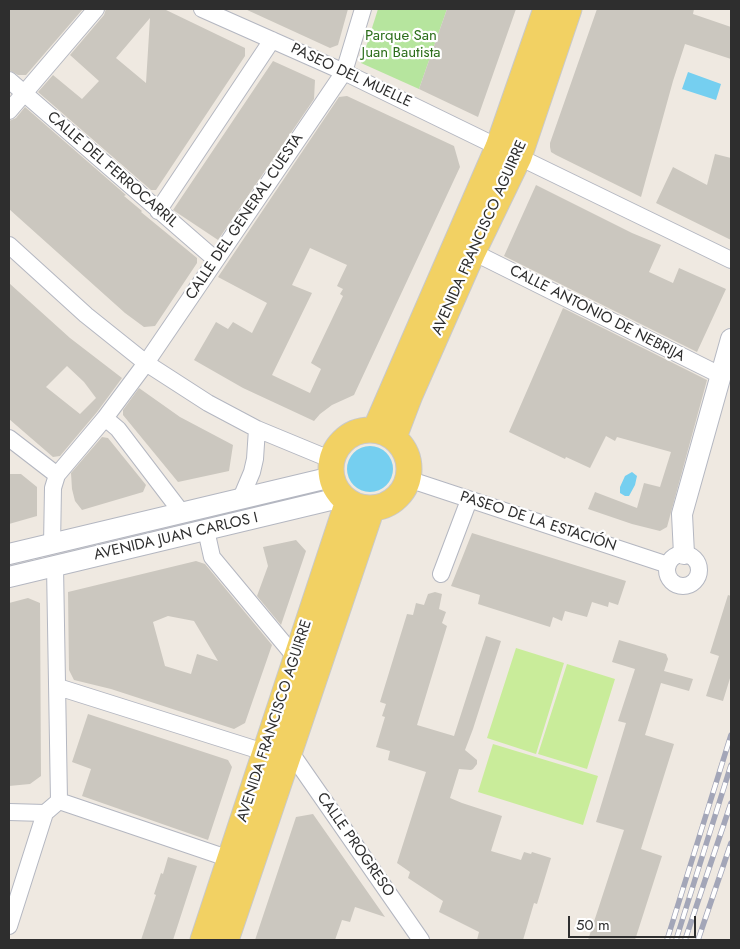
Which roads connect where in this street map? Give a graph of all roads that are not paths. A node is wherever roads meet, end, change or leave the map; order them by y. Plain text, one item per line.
1 (96, 9) edge
2 (202, 9) edge
3 (363, 9) edge
4 (546, 9) edge
5 (569, 9) edge
6 (272, 40) junction
7 (344, 72) junction
8 (9, 80) edge
9 (24, 93) junction
10 (9, 111) edge
11 (509, 152) junction
12 (158, 211) junction
13 (9, 245) edge
14 (473, 252) junction
15 (216, 260) junction
16 (731, 260) edge
17 (731, 339) edge
18 (146, 363) junction
19 (720, 375) junction
20 (105, 418) junction
21 (257, 428) junction
22 (385, 433) junction
23 (9, 438) edge
24 (9, 455) edge
25 (30, 455) junction
26 (57, 475) junction
27 (408, 479) junction
28 (338, 484) junction
29 (241, 498) junction
30 (469, 500) junction
31 (372, 508) junction
32 (182, 513) junction
33 (206, 530) junction
34 (52, 545) junction
35 (9, 554) edge
36 (676, 560) joint
37 (55, 566) junction
38 (442, 574) dead end
39 (9, 577) edge
40 (296, 658) junction
41 (58, 688) junction
42 (289, 750) junction
43 (264, 752) junction
44 (59, 801) junction
45 (9, 812) edge
46 (45, 813) junction
47 (230, 860) junction
48 (9, 926) edge
49 (203, 940) edge
50 (226, 940) edge
51 (421, 940) edge

1 - 9 street
2 - 6 street, PASEO DEL MUELLE
3 - 7 street, CALLE DEL GENERAL CUESTA
4 - 11 main road, AVENIDA FRANCISCO AGUIRRE
5 - 11 main road, AVENIDA FRANCISCO AGUIRRE
6 - 7 street, PASEO DEL MUELLE
6 - 12 street
7 - 11 street, PASEO DEL MUELLE
7 - 15 street, CALLE DEL GENERAL CUESTA
8 - 9 street, CALLE DEL FERROCARRIL
9 - 10 street
9 - 12 street, CALLE DEL FERROCARRIL
11 - 14 main road, AVENIDA FRANCISCO AGUIRRE
11 - 16 street, PASEO DEL MUELLE
11 - 22 main road, AVENIDA FRANCISCO AGUIRRE
12 - 15 street, CALLE DEL FERROCARRIL
13 - 18 street
14 - 19 street, CALLE ANTONIO DE NEBRIJA
14 - 22 main road, AVENIDA FRANCISCO AGUIRRE
15 - 18 street, CALLE DEL GENERAL CUESTA
17 - 19 street
18 - 20 street, CALLE DEL GENERAL CUESTA
18 - 21 street
19 - 36 street
20 - 26 street, CALLE DEL GENERAL CUESTA
20 - 32 street
21 - 28 street
21 - 29 street
22 - 27 main road
22 - 28 main road, AVENIDA FRANCISCO AGUIRRE
23 - 25 street
24 - 25 street
25 - 26 street
26 - 34 street
27 - 30 street, PASEO DE LA ESTACIÓN
27 - 31 main road
28 - 29 street, AVENIDA JUAN CARLOS I
28 - 31 main road
28 - 33 street, AVENIDA JUAN CARLOS I
28 - 40 main road, AVENIDA FRANCISCO AGUIRRE
29 - 32 street, AVENIDA JUAN CARLOS I
30 - 36 street, PASEO DE LA ESTACIÓN
30 - 38 street
31 - 42 main road, AVENIDA FRANCISCO AGUIRRE
32 - 34 street, AVENIDA JUAN CARLOS I
33 - 37 street, AVENIDA JUAN CARLOS I
33 - 40 street
34 - 35 street, AVENIDA JUAN CARLOS I
37 - 39 street, AVENIDA JUAN CARLOS I
37 - 41 street
40 - 43 main road, AVENIDA FRANCISCO AGUIRRE
41 - 43 street
41 - 44 street
42 - 50 main road, AVENIDA FRANCISCO AGUIRRE
42 - 51 street, CALLE PROGRESO
43 - 47 main road, AVENIDA FRANCISCO AGUIRRE
44 - 46 street
44 - 47 street
45 - 46 street
46 - 48 street
47 - 49 main road, AVENIDA FRANCISCO AGUIRRE

